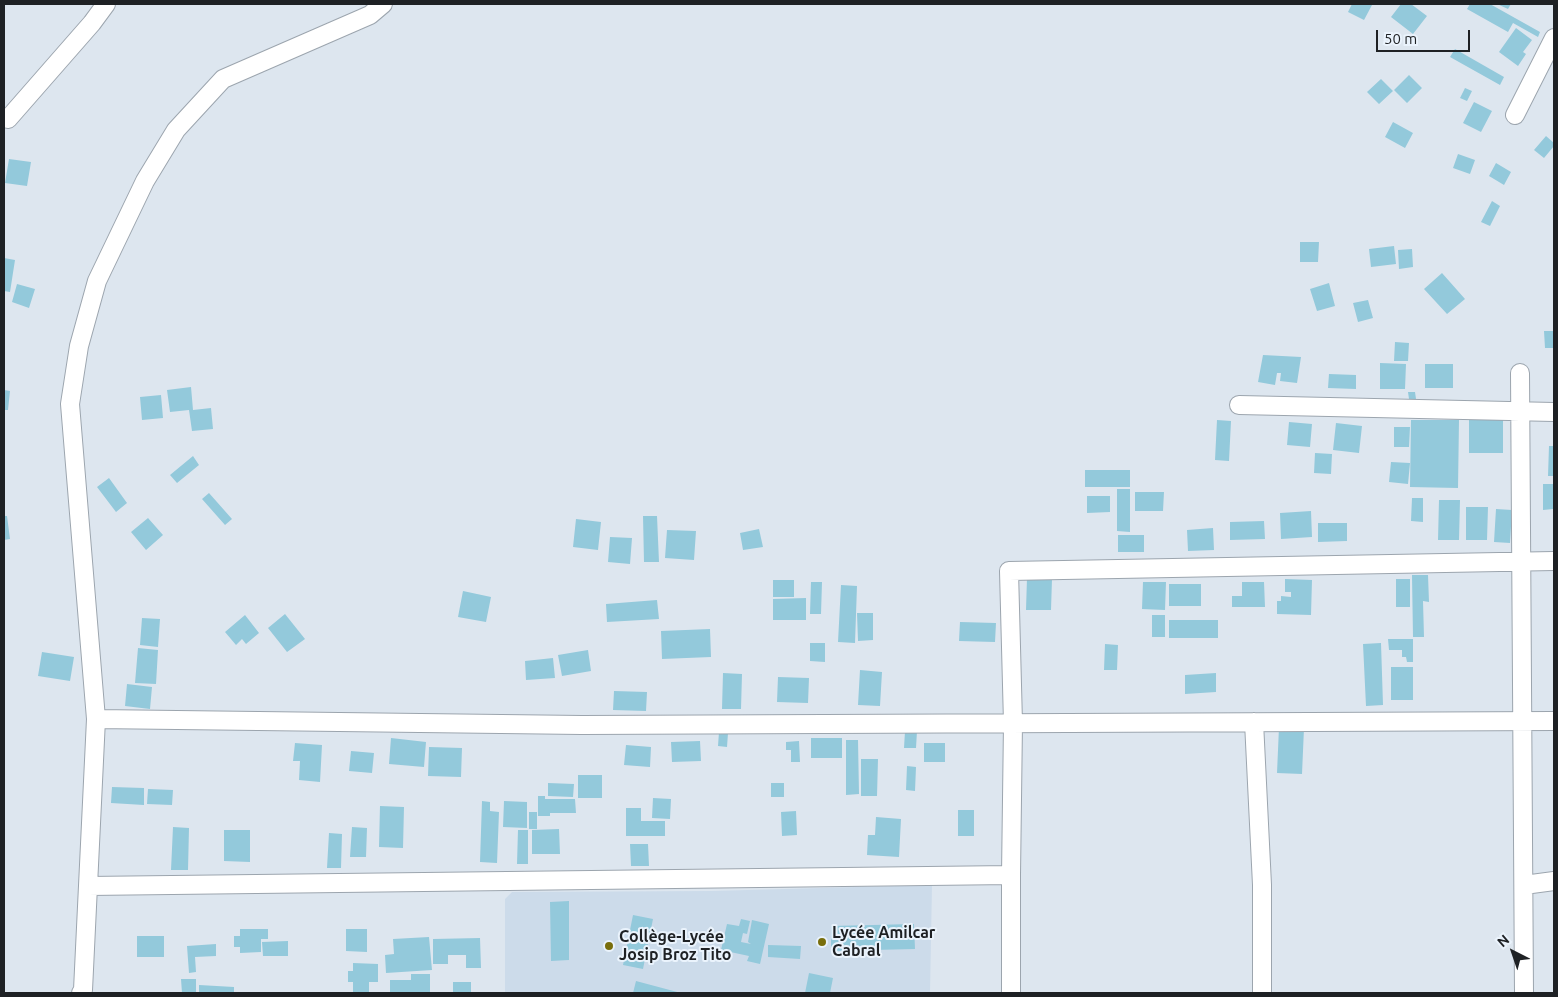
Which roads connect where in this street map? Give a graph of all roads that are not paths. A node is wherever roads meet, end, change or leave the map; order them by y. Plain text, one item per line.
1 (106, 4) edge
2 (383, 4) edge
3 (1554, 38) edge
4 (1515, 115) dead end
5 (8, 119) dead end
6 (1520, 373) dead end
7 (1239, 406) dead end
8 (1520, 412) junction
9 (1554, 412) edge
10 (1520, 562) junction
11 (1554, 562) edge
12 (96, 719) junction
13 (1554, 721) edge
14 (1254, 722) junction
15 (1523, 722) junction
16 (1013, 723) junction
17 (1011, 875) junction
18 (1554, 881) edge
19 (1524, 885) junction
20 (88, 886) junction
21 (81, 993) edge
22 (1011, 993) edge
23 (1262, 993) edge
24 (1524, 993) edge

1 - 5 street
2 - 12 street
3 - 4 street
6 - 8 street
7 - 8 street
8 - 9 street
8 - 10 street
10 - 11 street
10 - 15 street
10 - 16 street
12 - 16 street
12 - 20 street
13 - 15 street
14 - 15 street
14 - 16 street
14 - 23 street
15 - 19 street
16 - 17 street
17 - 20 street
17 - 22 street
18 - 19 street
19 - 24 street
20 - 21 street

